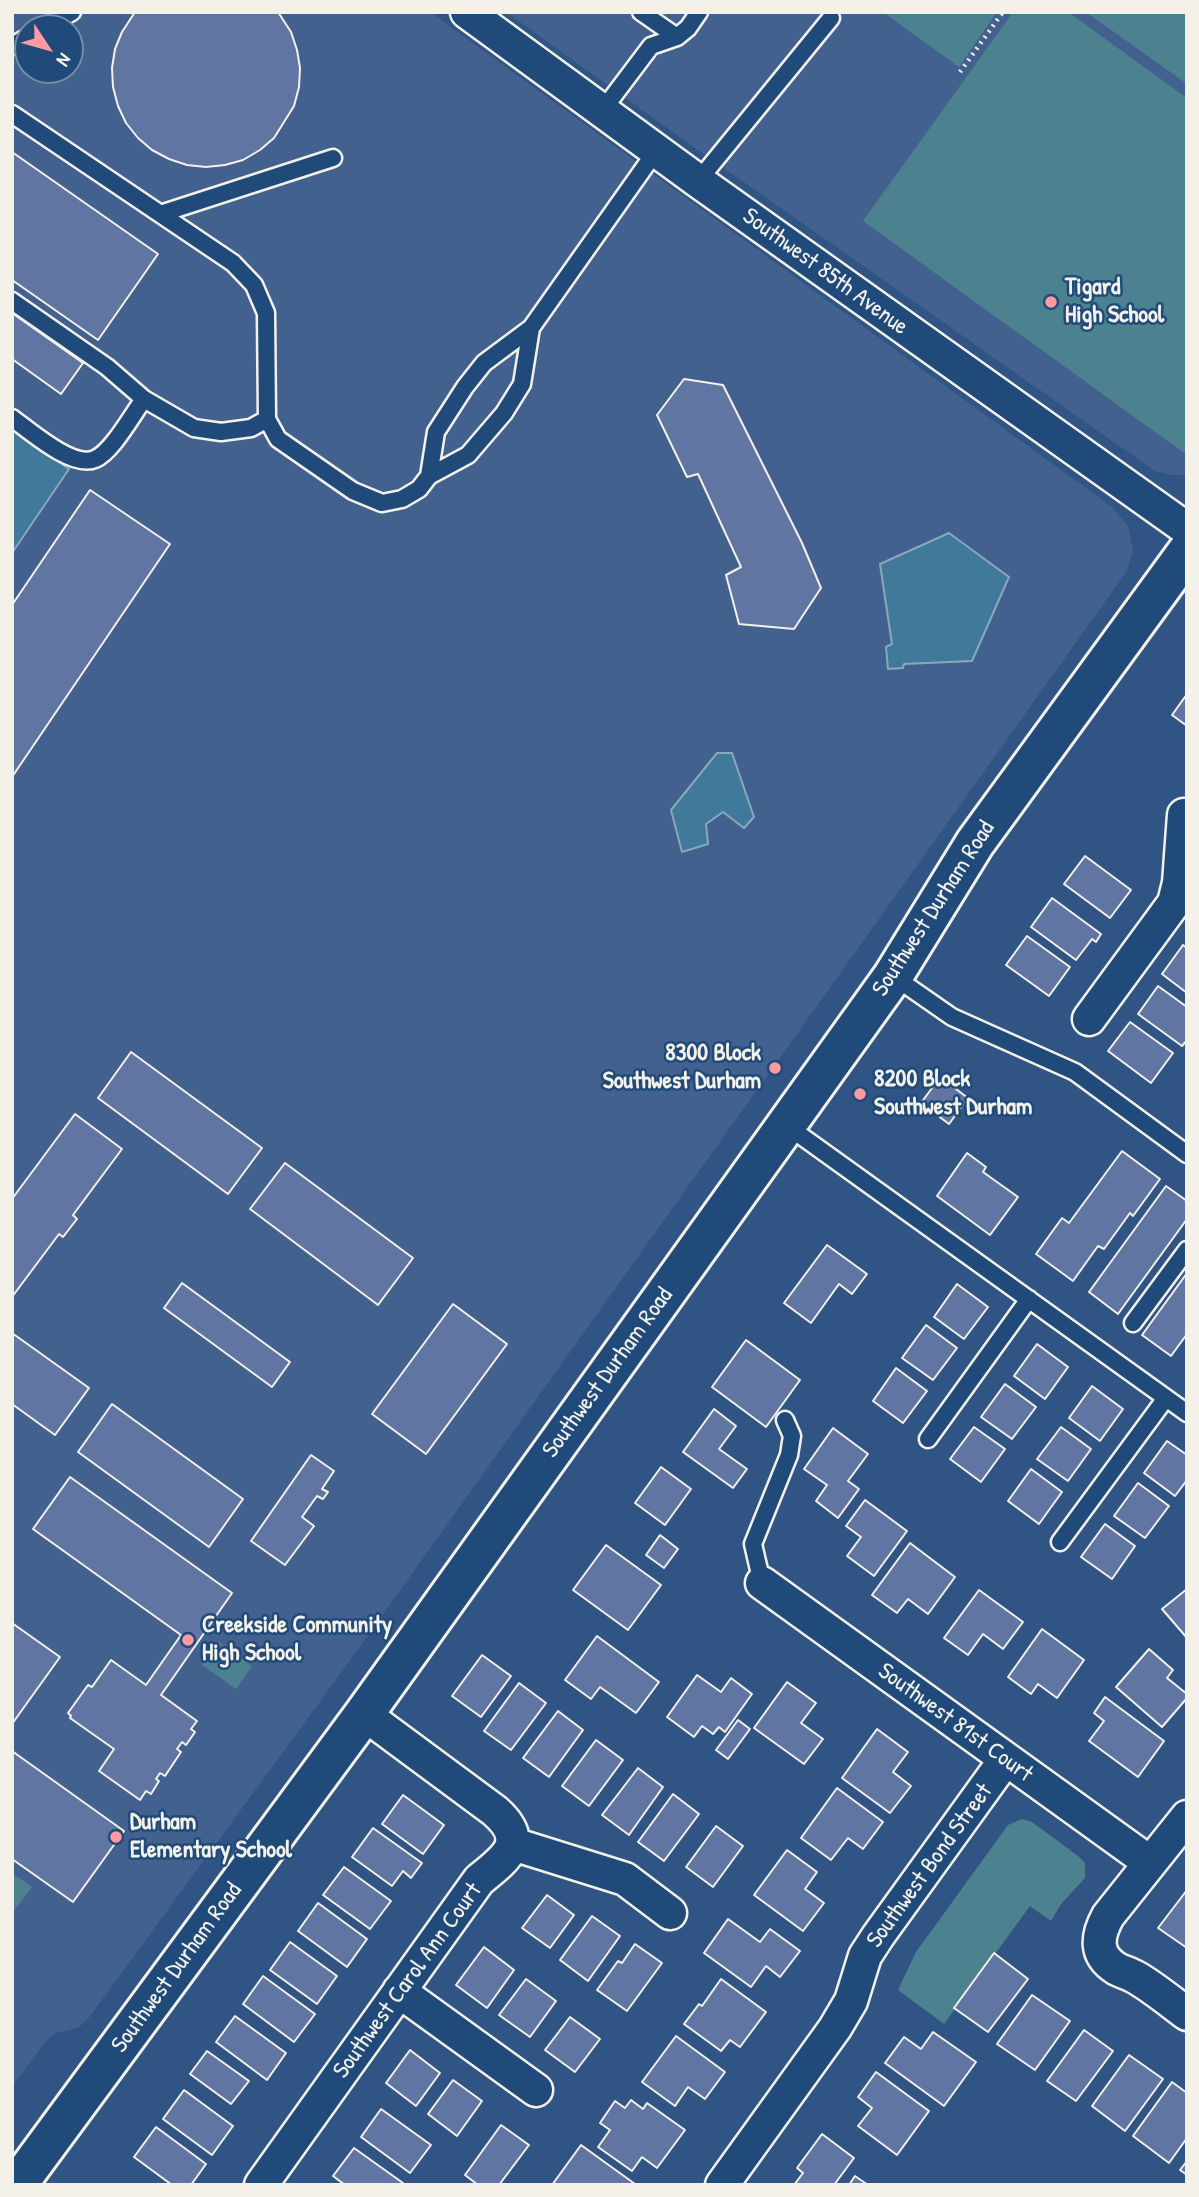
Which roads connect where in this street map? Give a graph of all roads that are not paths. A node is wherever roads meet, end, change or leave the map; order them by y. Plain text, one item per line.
1 (641, 12) edge
2 (699, 12) edge
3 (483, 17) edge
4 (831, 18) dead end
5 (677, 37) junction
6 (602, 111) junction
7 (12, 114) edge
8 (656, 151) junction
9 (333, 158) dead end
10 (698, 181) junction
11 (160, 214) junction
12 (12, 301) edge
13 (531, 328) junction
14 (144, 399) junction
15 (12, 418) edge
16 (267, 419) junction
17 (429, 476) junction
18 (1187, 529) edge
19 (1187, 552) edge
20 (1185, 815) edge
21 (893, 976) junction
22 (1089, 1019) dead end
23 (786, 1125) junction
24 (1187, 1154) edge
25 (1187, 1250) edge
26 (1029, 1299) junction
27 (1133, 1323) dead end
28 (1166, 1398) junction
29 (1187, 1413) edge
30 (785, 1420) dead end
31 (928, 1439) dead end
32 (1060, 1542) dead end
33 (762, 1583) joint
34 (364, 1714) junction
35 (1005, 1760) junction
36 (1187, 1817) edge
37 (513, 1844) junction
38 (1149, 1862) junction
39 (670, 1913) dead end
40 (400, 1992) junction
41 (1187, 2014) edge
42 (536, 2090) dead end
43 (17, 2185) edge
44 (261, 2185) edge
45 (722, 2185) edge

1 - 5 lane
2 - 5 lane
3 - 6 street, Southwest 85th Avenue
4 - 10 lane
5 - 6 lane
6 - 8 street, Southwest 85th Avenue
7 - 11 lane
8 - 10 street, Southwest 85th Avenue
8 - 13 lane
9 - 11 lane
10 - 18 street, Southwest 85th Avenue
11 - 16 lane
12 - 14 lane
13 - 17 lane
13 - 17 lane
14 - 15 lane
14 - 16 lane
16 - 17 lane
19 - 21 main road, Southwest Durham Road
20 - 22 street
21 - 23 main road, Southwest Durham Road
21 - 24 lane
23 - 26 lane
23 - 34 main road, Southwest Durham Road
25 - 27 lane
26 - 28 lane
26 - 31 lane
28 - 29 lane
28 - 32 lane
30 - 33 lane
33 - 35 street, Southwest 81st Court
34 - 37 street
34 - 43 main road, Southwest Durham Road
35 - 38 street, Southwest 81st Court
35 - 45 street, Southwest Bond Street
36 - 38 street
37 - 39 street
37 - 40 street, Southwest Carol Ann Court
38 - 41 street
40 - 42 street
40 - 44 street, Southwest Carol Ann Court

